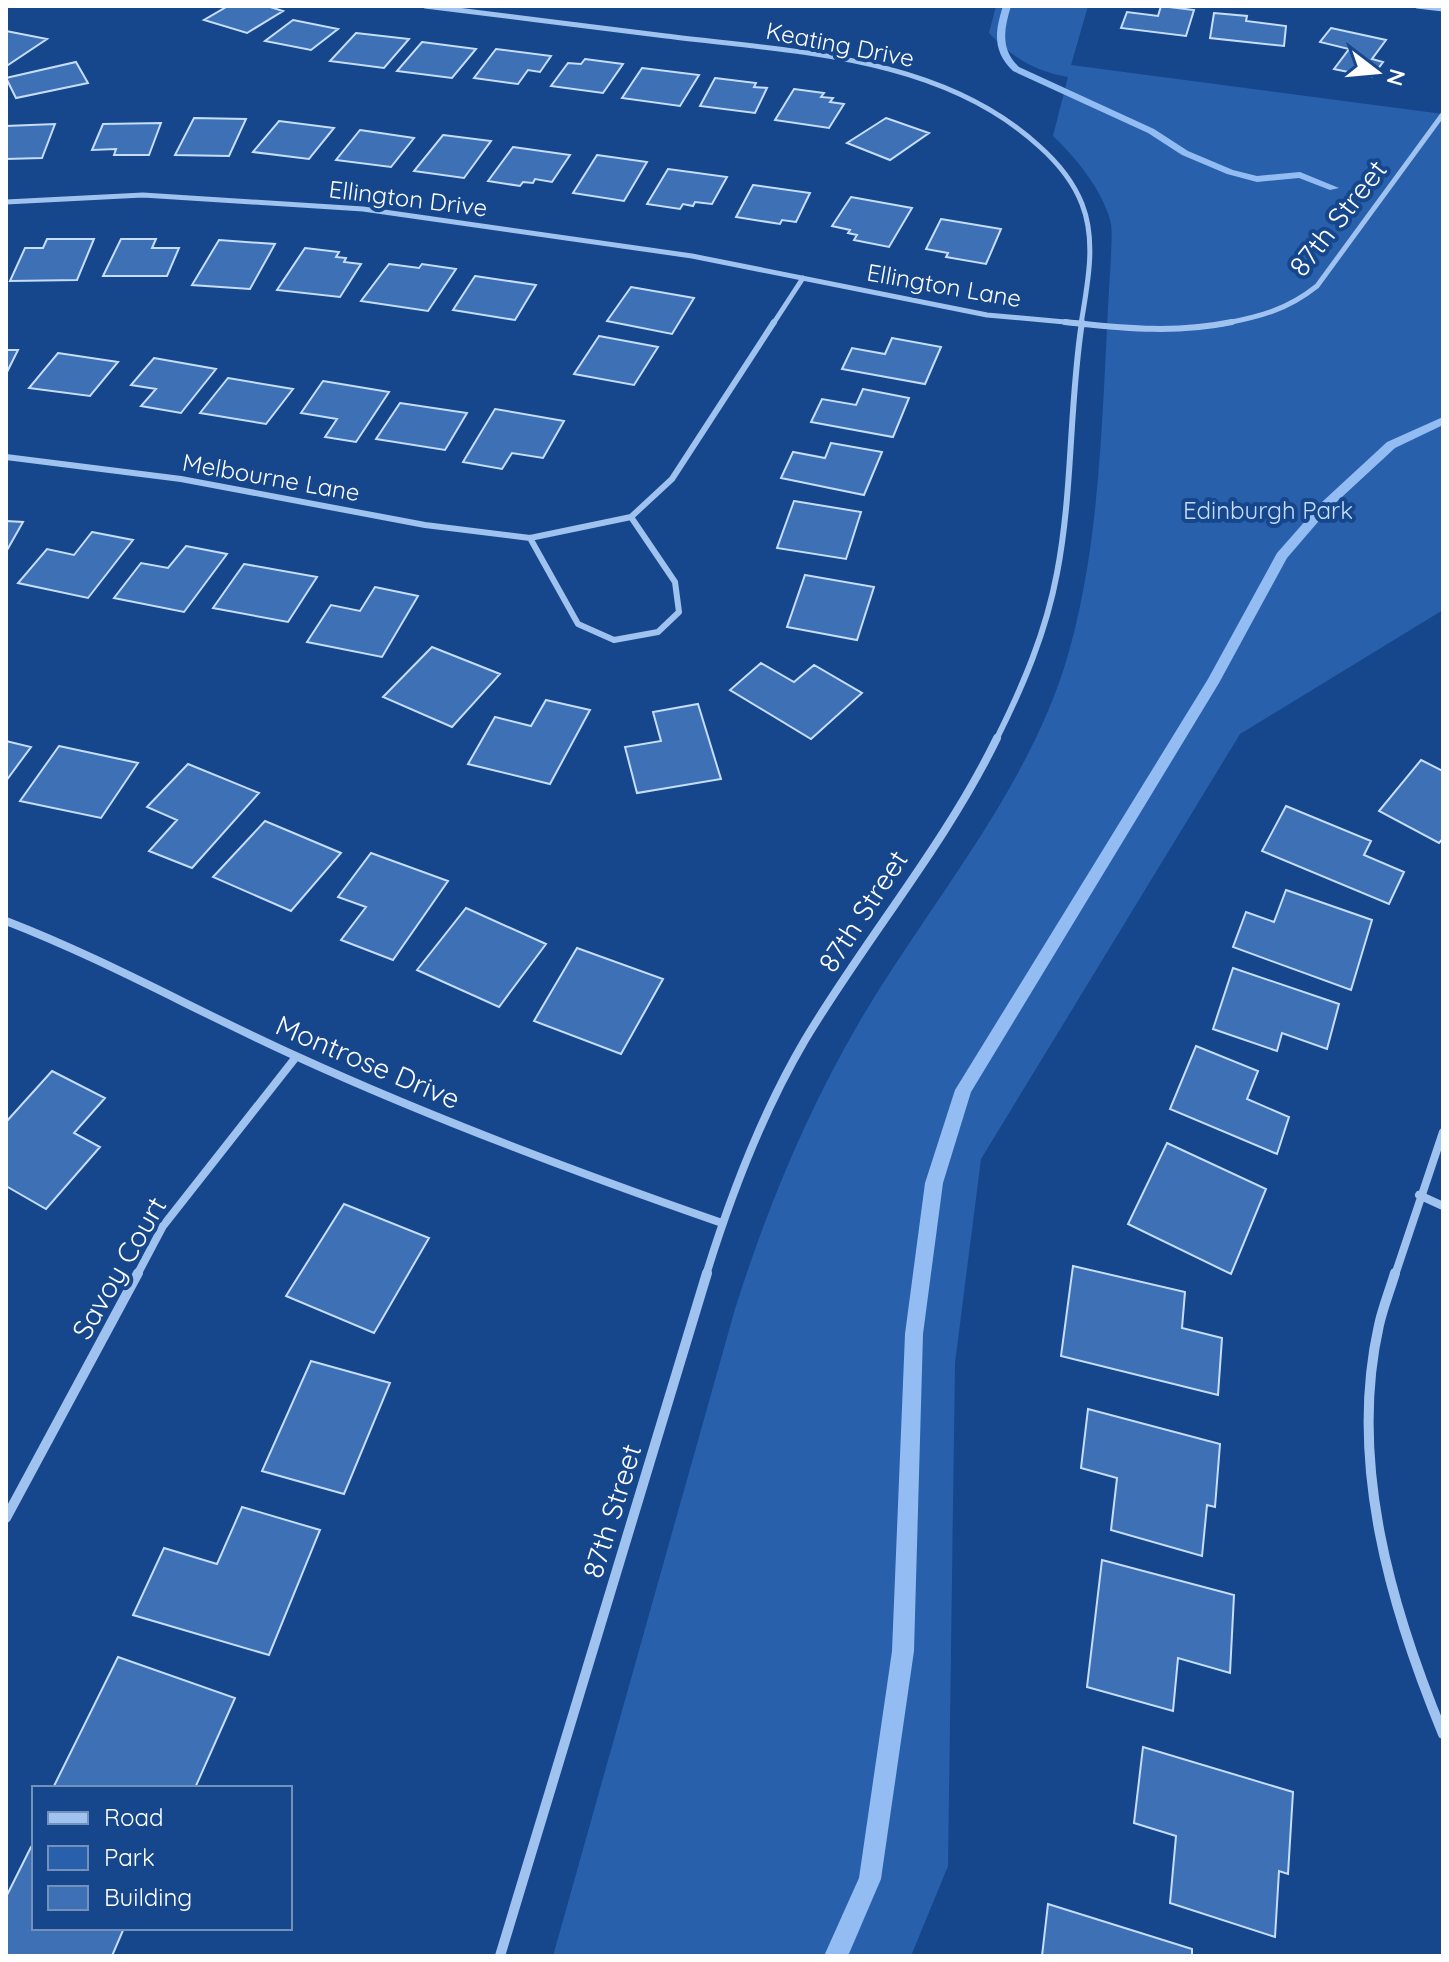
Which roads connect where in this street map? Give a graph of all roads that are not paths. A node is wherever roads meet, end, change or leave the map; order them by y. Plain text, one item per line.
1 (425, 6) edge
2 (1417, 6) edge
3 (1443, 9) edge
4 (1443, 114) edge
5 (6, 202) edge
6 (803, 278) junction
7 (1080, 323) junction
8 (6, 457) edge
9 (631, 517) junction
10 (530, 538) junction
11 (6, 921) edge
12 (296, 1057) junction
13 (1443, 1132) edge
14 (1419, 1195) junction
15 (1443, 1206) edge
16 (722, 1223) junction
17 (6, 1518) edge
18 (1443, 1734) edge
19 (500, 1956) edge

1 - 7 street, Keating Drive
2 - 3 street
4 - 7 street, 87th Street
5 - 6 street, Ellington Drive
6 - 7 street, Ellington Lane
6 - 9 street
7 - 16 street, 87th Street
8 - 10 street, Melbourne Lane
9 - 10 street, Melbourne Lane
9 - 10 street
11 - 12 street, Montrose Drive
12 - 16 street, Montrose Drive
12 - 17 street, Savoy Court
13 - 14 street
14 - 15 street
14 - 18 street
16 - 19 street, 87th Street

